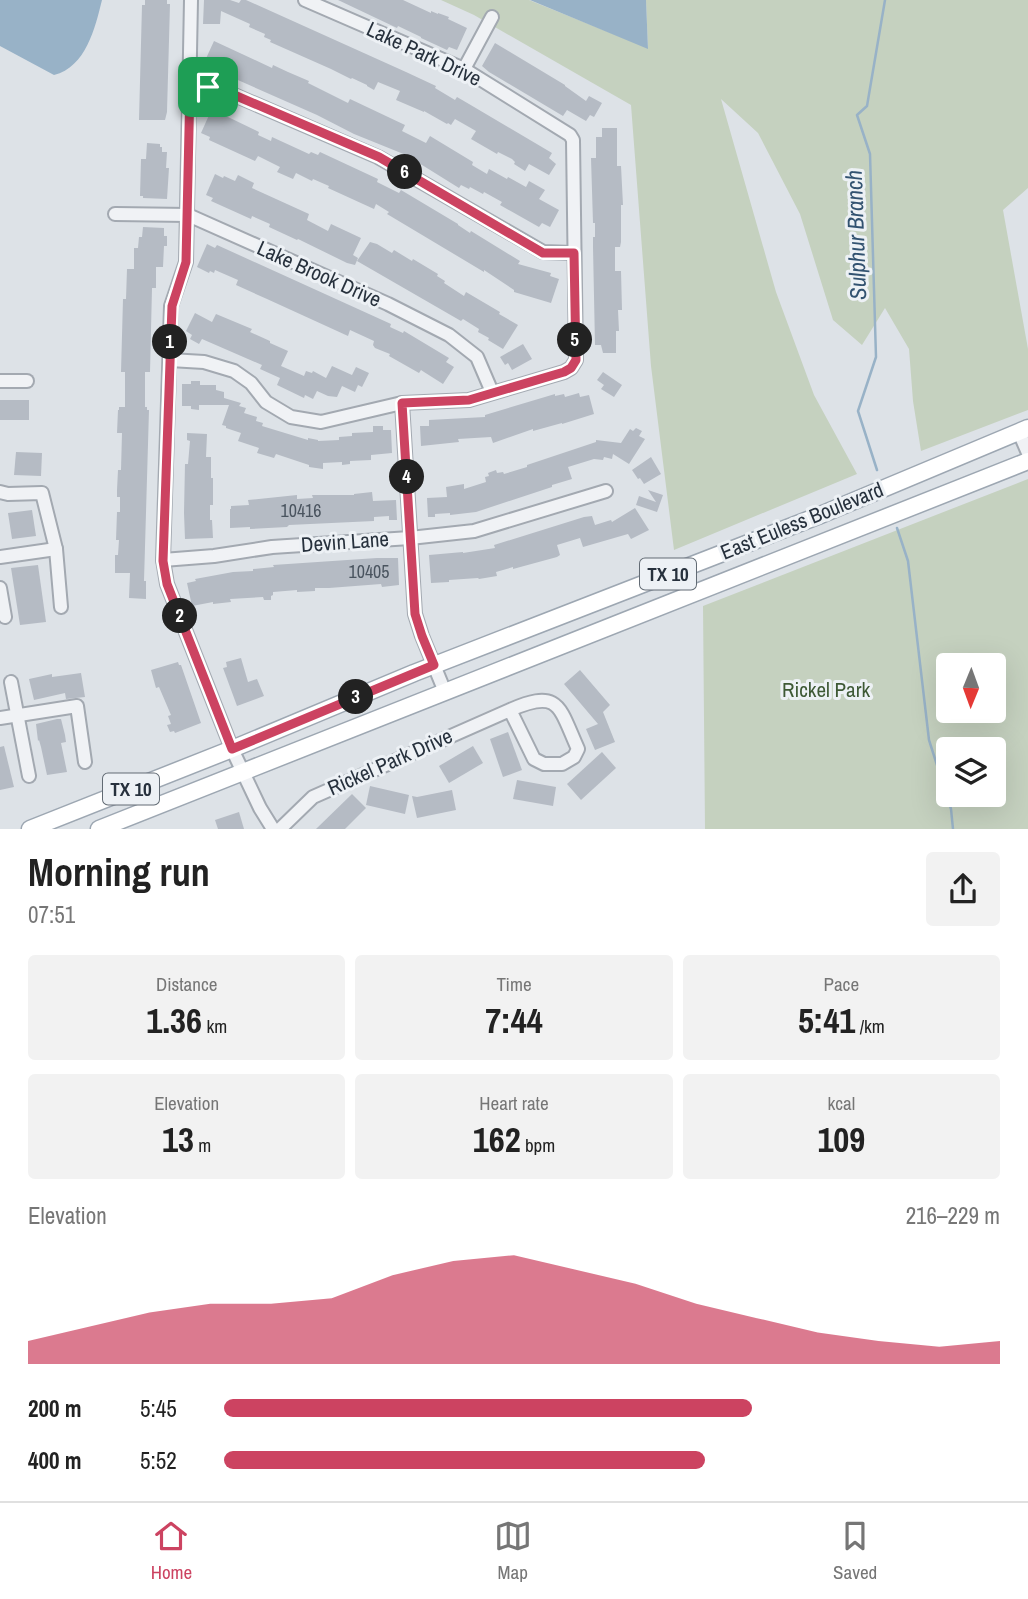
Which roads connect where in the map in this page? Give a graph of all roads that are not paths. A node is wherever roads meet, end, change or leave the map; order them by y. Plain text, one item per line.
1 (191, 0) edge
2 (305, 0) edge
3 (492, 17) dead end
4 (464, 69) junction
5 (190, 86) junction
6 (115, 214) dead end
7 (188, 215) junction
8 (574, 253) junction
9 (170, 360) junction
10 (0, 381) edge
11 (27, 381) dead end
12 (492, 392) junction
13 (402, 403) junction
14 (1023, 430) edge
15 (1028, 453) edge
16 (1028, 461) edge
17 (606, 491) dead end
18 (0, 492) edge
19 (410, 538) junction
20 (56, 549) junction
21 (0, 557) edge
22 (163, 561) junction
23 (0, 588) edge
24 (61, 607) dead end
25 (5, 617) dead end
26 (434, 665) junction
27 (11, 682) dead end
28 (445, 692) junction
29 (510, 710) junction
30 (17, 715) junction
31 (0, 718) edge
32 (232, 749) junction
33 (85, 762) dead end
34 (243, 772) junction
35 (29, 776) dead end
36 (30, 829) edge
37 (99, 829) edge
38 (273, 829) edge
39 (280, 829) edge

1 - 5 street
2 - 4 street, Lake Park Drive
3 - 4 street
4 - 8 street, Lake Park Drive
5 - 7 street
5 - 8 street
6 - 7 street, Lake Brook Drive
7 - 9 street
7 - 12 street, Lake Brook Drive
8 - 12 street
9 - 13 street
9 - 22 street
10 - 11 street
12 - 13 street
13 - 19 street
14 - 15 street
14 - 26 main road, East Euless Boulevard / TX 10
16 - 28 main road, East Euless Boulevard / TX 10
17 - 19 street, Devin Lane
18 - 20 street
19 - 22 street, Devin Lane
19 - 26 street
20 - 21 street
20 - 24 street
22 - 32 street
23 - 25 street
26 - 28 street
26 - 32 main road, East Euless Boulevard / TX 10
27 - 30 street
28 - 34 main road, East Euless Boulevard / TX 10
29 - 29 street, Rickel Park Drive
29 - 39 street, Rickel Park Drive
30 - 31 street
30 - 33 street
30 - 35 street
32 - 34 street
32 - 36 main road, East Euless Boulevard / TX 10
34 - 37 main road, East Euless Boulevard / TX 10
34 - 38 street

